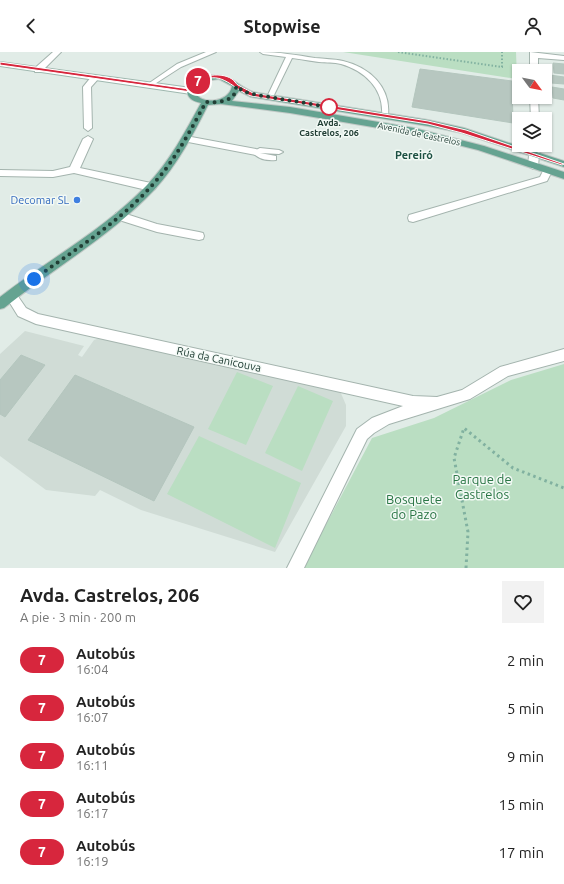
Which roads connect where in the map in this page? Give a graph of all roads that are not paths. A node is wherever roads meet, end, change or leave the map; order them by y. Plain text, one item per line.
1 (57, 52) edge
2 (214, 52) edge
3 (263, 52) edge
4 (534, 53) edge
5 (290, 56) junction
6 (564, 58) edge
7 (0, 64) edge
8 (534, 64) edge
9 (38, 70) junction
10 (95, 78) junction
11 (148, 86) junction
12 (236, 86) junction
13 (191, 91) junction
14 (270, 97) junction
15 (206, 102) junction
16 (222, 102) junction
17 (385, 115) junction
18 (88, 128) dead end
19 (88, 139) dead end
20 (186, 139) junction
21 (512, 144) edge
22 (256, 152) junction
23 (279, 152) dead end
24 (535, 152) edge
25 (539, 152) edge
26 (273, 158) dead end
27 (564, 164) edge
28 (533, 166) junction
29 (74, 170) junction
30 (548, 171) junction
31 (0, 173) edge
32 (564, 176) edge
33 (152, 187) junction
34 (120, 216) junction
35 (413, 218) dead end
36 (199, 236) dead end
37 (11, 295) junction
38 (0, 304) edge
39 (564, 355) edge
40 (437, 404) junction
41 (295, 568) edge

1 - 9 street
2 - 11 lane
3 - 5 lane
4 - 6 street
4 - 8 street
5 - 14 lane
5 - 17 lane
7 - 9 street
9 - 10 street
10 - 11 street
10 - 18 street
11 - 13 street
12 - 13 main road, Avenida de Castrelos
12 - 14 main road, Avenida de Castrelos
12 - 16 main road
13 - 15 main road
14 - 17 main road, Avenida de Castrelos
15 - 16 main road, Avenida de Castrelos
15 - 20 main road
16 - 28 main road, Avenida de Castrelos
17 - 21 main road, Avenida de Castrelos
19 - 29 street
20 - 22 street
20 - 33 main road
22 - 23 lane
22 - 26 lane
24 - 28 street
25 - 27 main road, Avenida de Castrelos
28 - 30 main road, Avenida de Castrelos
29 - 31 street
29 - 33 street
30 - 32 main road, Avenida de Castrelos
30 - 35 street
33 - 34 main road
34 - 36 street
34 - 37 main road
37 - 38 main road
37 - 40 street, Rúa da Canicouva
39 - 40 street, Rúa da Canicouva
40 - 41 street, Rúa da Canicouva

